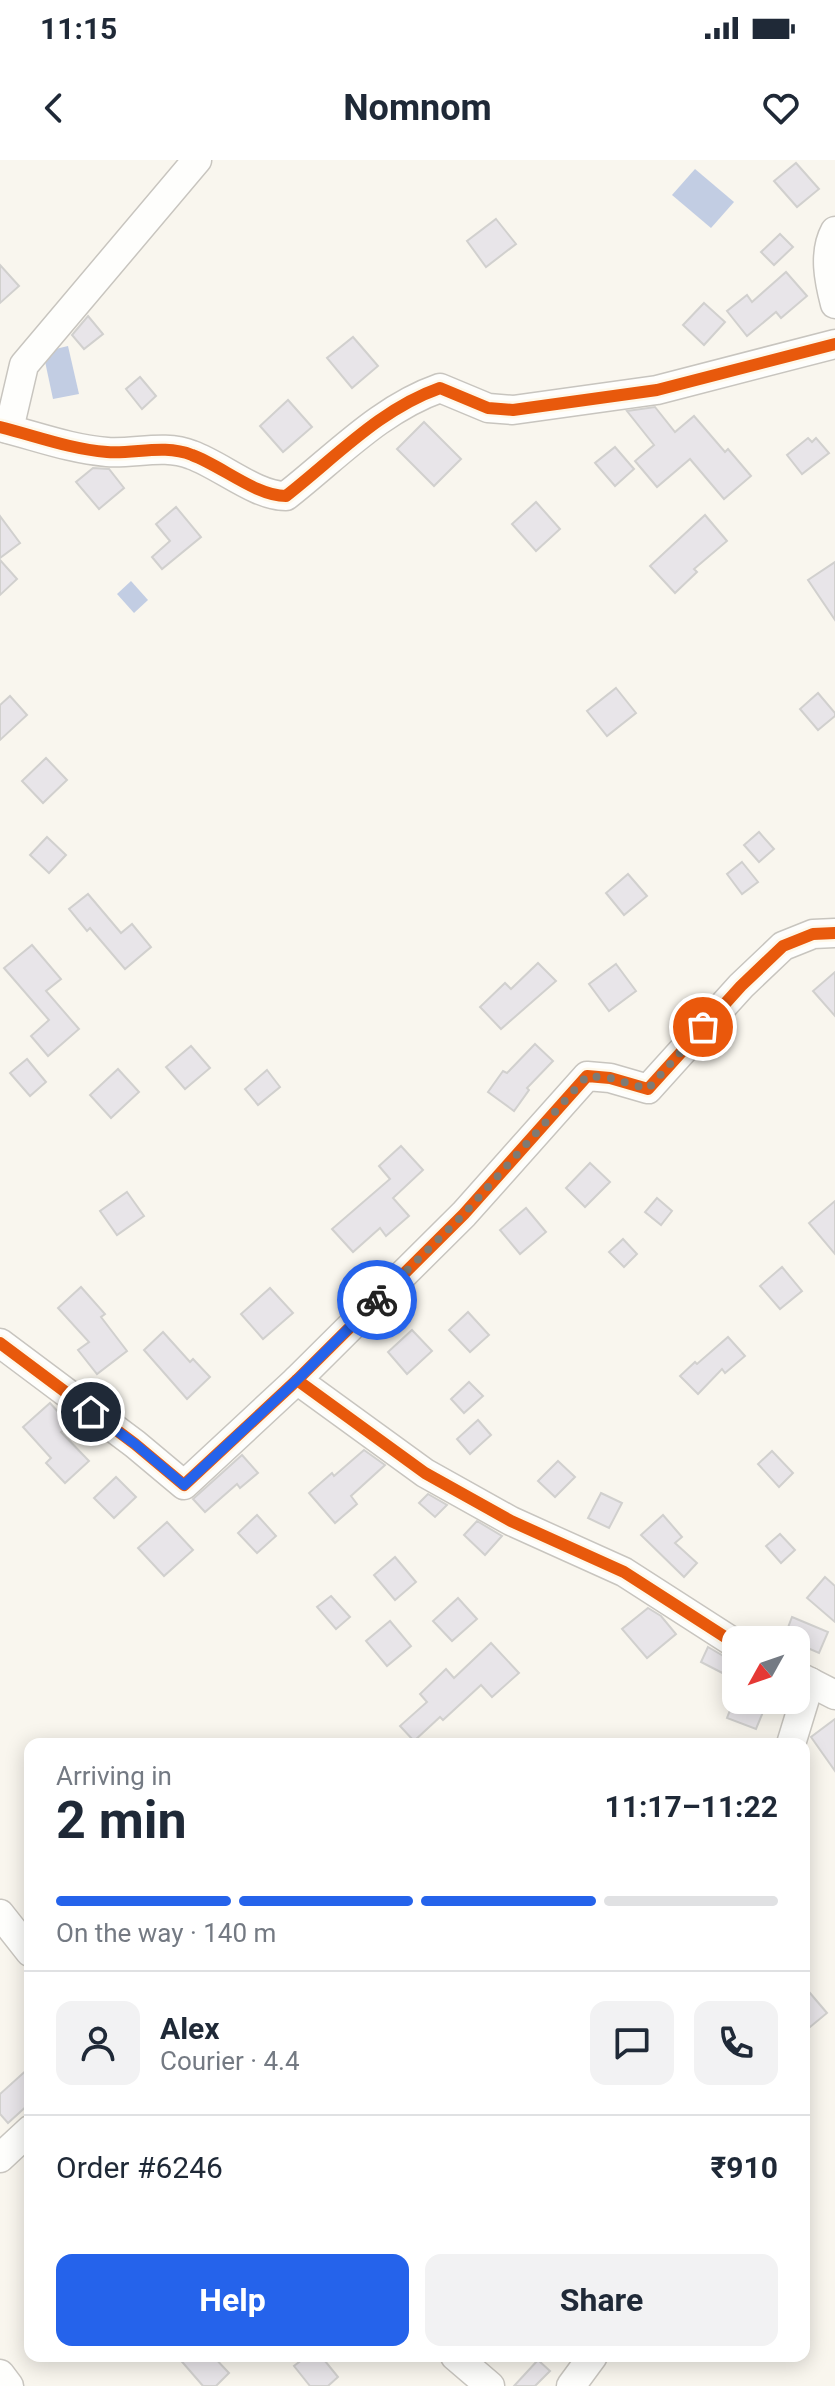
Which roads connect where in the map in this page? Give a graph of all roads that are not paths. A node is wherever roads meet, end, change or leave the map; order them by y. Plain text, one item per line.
1 (197, 160) edge
2 (835, 231) edge
3 (835, 304) edge
4 (835, 344) edge
5 (4, 428) edge
6 (835, 933) edge
7 (1, 1347) edge
8 (297, 1380) junction
9 (722, 1635) edge
10 (810, 1682) edge
11 (835, 1695) edge
12 (797, 1714) edge
13 (792, 1738) edge
14 (0, 1914) edge
15 (24, 1944) edge
16 (24, 2136) edge
17 (0, 2158) edge
18 (462, 2362) edge
19 (589, 2362) edge
20 (0, 2374) edge
21 (9, 2386) edge
22 (490, 2386) edge
23 (571, 2386) edge

1 - 5 street
2 - 3 street
4 - 5 street
6 - 8 street
7 - 8 street
8 - 9 street
10 - 11 street
12 - 13 street
14 - 15 street
16 - 17 street
18 - 22 street
19 - 23 street
20 - 21 street

